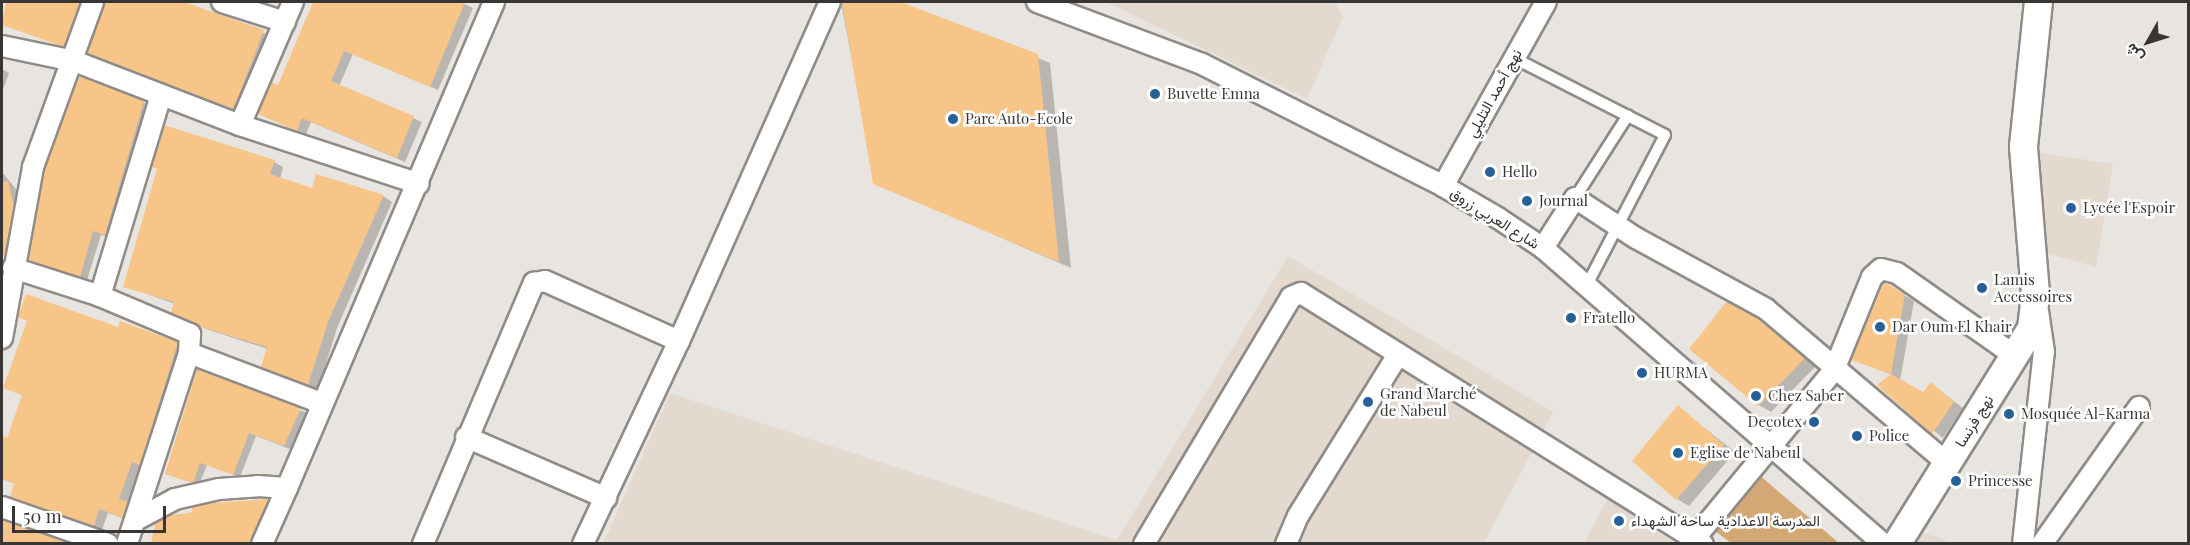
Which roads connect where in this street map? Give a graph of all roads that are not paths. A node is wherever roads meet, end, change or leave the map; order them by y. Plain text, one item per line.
1 (93, 2) edge
2 (222, 2) edge
3 (293, 2) edge
4 (494, 2) edge
5 (830, 2) edge
6 (1037, 2) edge
7 (1546, 2) edge
8 (2038, 2) edge
9 (285, 22) junction
10 (2, 46) edge
11 (1514, 58) junction
12 (74, 62) junction
13 (161, 95) junction
14 (1628, 115) junction
15 (240, 125) junction
16 (419, 184) junction
17 (1443, 186) junction
18 (1575, 198) junction
19 (1618, 225) junction
20 (1543, 248) junction
21 (13, 268) junction
22 (1586, 287) junction
23 (5, 292) edge
24 (2035, 293) junction
25 (100, 296) junction
26 (2, 338) edge
27 (679, 342) junction
28 (189, 353) junction
29 (1398, 355) junction
30 (2015, 356) junction
31 (1834, 370) junction
32 (321, 403) junction
33 (2139, 407) dead end
34 (466, 437) junction
35 (1770, 447) junction
36 (1947, 463) junction
37 (286, 488) junction
38 (606, 498) junction
39 (2, 507) edge
40 (136, 520) junction
41 (1699, 541) edge
42 (108, 543) edge
43 (127, 543) edge
44 (262, 543) edge
45 (423, 543) edge
46 (583, 543) edge
47 (1144, 543) edge
48 (1286, 543) edge
49 (1883, 543) edge
50 (1896, 543) edge
51 (2023, 543) edge
52 (2043, 543) edge

1 - 12 street
2 - 9 street
3 - 9 street
4 - 16 street
5 - 27 street
6 - 17 street, شارع العربي زروق
7 - 11 street, نهج أحمد التليلي
8 - 24 street, نهج فرنسا
9 - 15 street
10 - 12 street
11 - 14 lane
11 - 17 street, نهج أحمد التليلي
12 - 13 street
12 - 21 street
13 - 15 street
13 - 25 street
14 - 18 lane
14 - 19 lane
15 - 16 street
16 - 32 street
17 - 20 street, شارع العربي زروق
18 - 19 street
18 - 20 street
19 - 22 lane
19 - 31 street
20 - 22 street, شارع العربي زروق
21 - 23 street
21 - 25 street
22 - 35 street, شارع العربي زروق
23 - 26 street
24 - 30 street, نهج فرنسا
24 - 51 street
25 - 28 street
27 - 34 street
27 - 38 street
28 - 32 street
28 - 40 street
29 - 41 street
29 - 47 street
29 - 48 street
30 - 31 street
30 - 36 street, نهج فرنسا
31 - 35 street
31 - 36 street
32 - 37 street
33 - 52 street
34 - 38 street
34 - 45 street
35 - 41 street
35 - 49 street, شارع العربي زروق
36 - 50 street, نهج فرنسا
37 - 40 street
37 - 44 street
38 - 46 street
39 - 42 street
40 - 43 street

